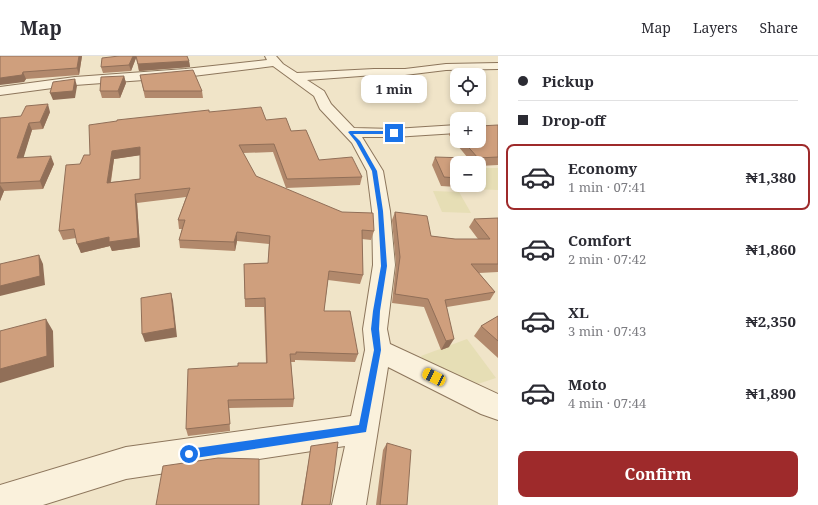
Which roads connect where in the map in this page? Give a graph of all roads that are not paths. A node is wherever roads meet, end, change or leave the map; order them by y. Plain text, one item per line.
1 (273, 59) edge
2 (498, 66) edge
3 (296, 77) junction
4 (0, 91) edge
5 (450, 129) edge
6 (350, 132) junction
7 (378, 350) junction
8 (498, 407) edge
9 (363, 429) junction
10 (0, 502) edge
11 (349, 505) edge

1 - 3 street
1 - 4 street
2 - 3 street
3 - 6 street
5 - 6 street
6 - 7 street
7 - 8 street
7 - 9 street
9 - 10 street
9 - 11 street

